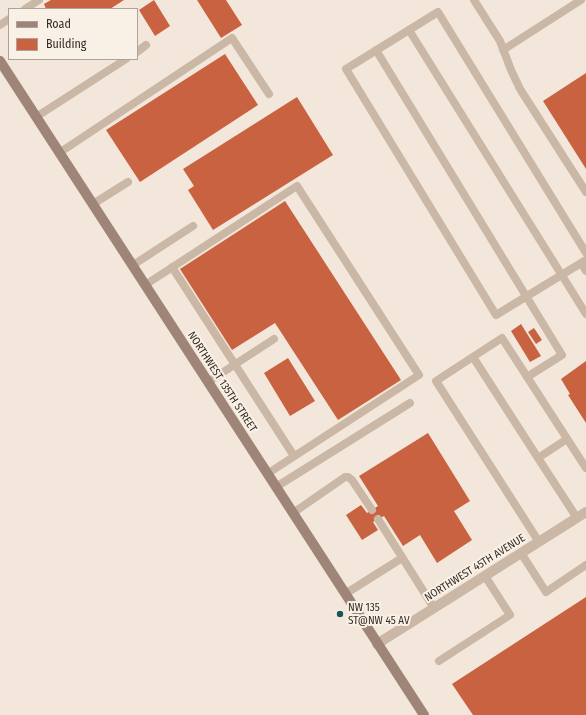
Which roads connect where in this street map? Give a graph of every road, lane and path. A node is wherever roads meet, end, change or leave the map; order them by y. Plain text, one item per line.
1 (39, 0) edge
2 (474, 0) edge
3 (581, 0) edge
4 (27, 8) edge
5 (410, 30) junction
6 (146, 46) dead end
7 (376, 50) junction
8 (503, 50) junction
9 (138, 51) edge
10 (124, 60) edge
11 (0, 61) edge
12 (269, 94) dead end
13 (36, 117) junction
14 (59, 153) junction
15 (128, 182) dead end
16 (586, 192) edge
17 (93, 204) junction
18 (193, 226) dead end
19 (586, 253) edge
20 (583, 261) edge
21 (133, 266) junction
22 (172, 267) junction
23 (586, 271) edge
24 (561, 275) junction
25 (145, 284) junction
26 (526, 296) junction
27 (586, 314) edge
28 (274, 339) dead end
29 (473, 357) junction
30 (235, 364) junction
31 (527, 377) junction
32 (208, 382) junction
33 (410, 403) dead end
34 (567, 439) junction
35 (294, 456) junction
36 (538, 458) junction
37 (586, 468) edge
38 (267, 474) junction
39 (276, 487) junction
40 (372, 510) dead end
41 (586, 512) edge
42 (293, 513) junction
43 (577, 518) junction
44 (378, 520) dead end
45 (539, 542) junction
46 (521, 553) junction
47 (402, 558) junction
48 (586, 566) edge
49 (485, 576) junction
50 (345, 594) junction
51 (434, 608) junction
52 (377, 644) junction
53 (439, 661) dead end
54 (424, 715) edge

1 - 4 lane
2 - 8 lane
3 - 8 lane
5 - 7 lane
5 - 19 lane
5 - 24 lane
6 - 9 lane
7 - 26 lane
7 - 26 lane
8 - 16 lane
10 - 13 lane
11 - 13 main road, NORTHWEST 135TH STREET
12 - 14 lane
13 - 14 main road, NORTHWEST 135TH STREET
14 - 17 main road, NORTHWEST 135TH STREET
15 - 17 lane
17 - 21 main road, NORTHWEST 135TH STREET
18 - 21 lane
20 - 23 lane
20 - 24 lane
21 - 25 main road, NORTHWEST 135TH STREET
22 - 25 lane
22 - 30 lane
22 - 35 lane
24 - 26 lane
24 - 27 lane
25 - 32 main road, NORTHWEST 135TH STREET
26 - 31 lane
28 - 30 lane
29 - 31 lane
29 - 36 lane
29 - 45 lane
30 - 32 lane
30 - 35 lane
31 - 34 lane
32 - 38 main road, NORTHWEST 135TH STREET
33 - 39 lane
34 - 36 lane
34 - 37 lane
35 - 38 lane
36 - 43 lane
38 - 39 main road, NORTHWEST 135TH STREET
39 - 42 main road, NORTHWEST 135TH STREET
40 - 42 lane
41 - 43 street, NORTHWEST 45TH AVENUE
42 - 50 main road, NORTHWEST 135TH STREET
43 - 45 street, NORTHWEST 45TH AVENUE
44 - 47 lane
45 - 46 street, NORTHWEST 45TH AVENUE
46 - 48 lane
46 - 49 street, NORTHWEST 45TH AVENUE
47 - 50 lane
47 - 51 lane
49 - 51 street, NORTHWEST 45TH AVENUE
49 - 53 lane
50 - 52 main road, NORTHWEST 135TH STREET
51 - 52 street, NORTHWEST 45TH AVENUE
52 - 54 main road, NORTHWEST 135TH STREET

